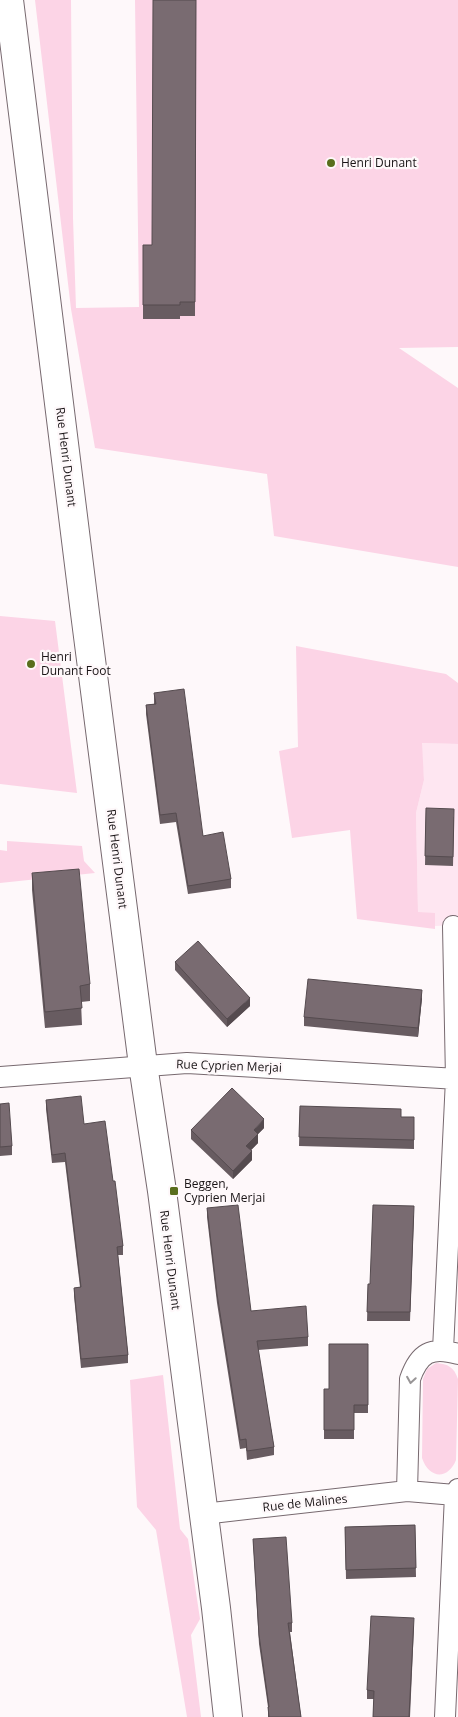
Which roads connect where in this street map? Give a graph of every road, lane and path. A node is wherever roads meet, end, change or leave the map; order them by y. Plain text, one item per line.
1 (9, 0) edge
2 (453, 926) dead end
3 (143, 1065) junction
4 (0, 1077) edge
5 (457, 1079) edge
6 (450, 1352) edge
7 (407, 1491) junction
8 (456, 1492) edge
9 (203, 1514) junction
10 (228, 1717) edge
11 (445, 1717) edge

1 - 3 main road, Rue Henri Dunant
2 - 5 street
3 - 4 street, Rue Cyprien Merjai
3 - 5 street, Rue Cyprien Merjai
3 - 9 main road, Rue Henri Dunant
5 - 6 street
6 -> 7 street
7 - 8 street, Rue de Malines
7 - 9 street, Rue de Malines
8 - 11 street
9 - 10 main road, Rue Henri Dunant

